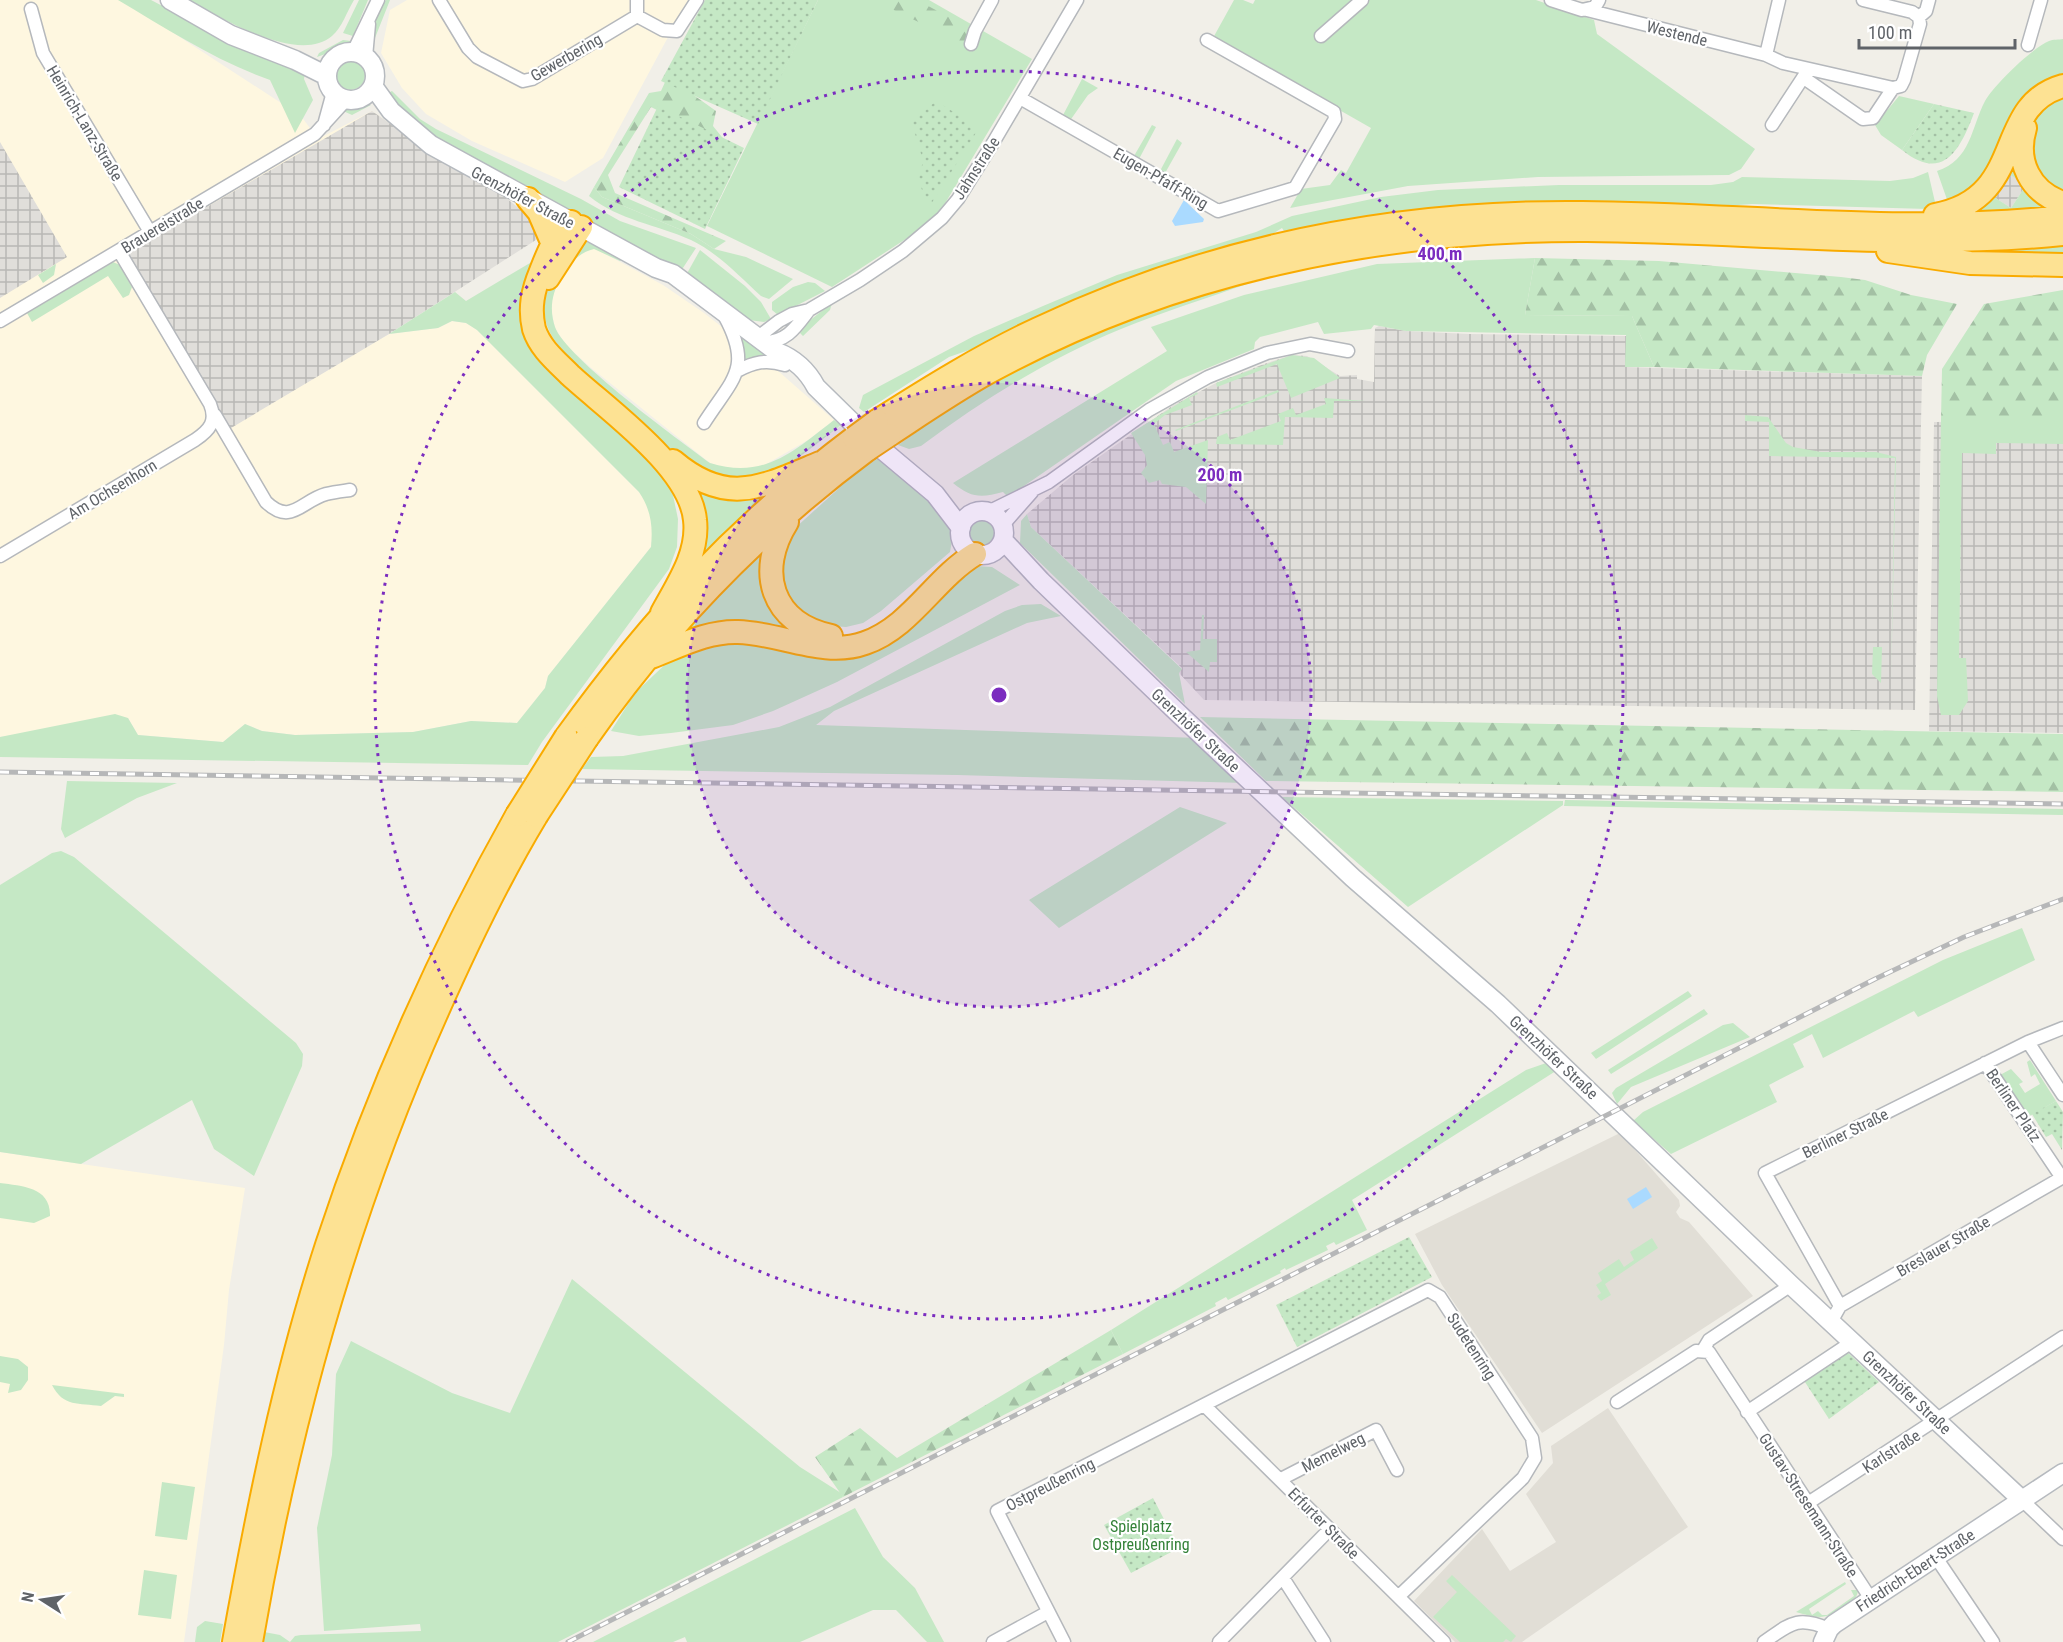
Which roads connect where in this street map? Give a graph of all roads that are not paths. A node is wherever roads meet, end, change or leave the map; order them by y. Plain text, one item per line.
1 (170, 0) edge
2 (378, 0) edge
3 (439, 0) edge
4 (637, 0) edge
5 (697, 0) edge
6 (992, 0) edge
7 (1077, 0) edge
8 (1362, 0) edge
9 (1551, 0) edge
10 (1599, 0) edge
11 (1779, 0) edge
12 (1863, 0) edge
13 (1929, 0) edge
14 (2041, 0) edge
15 (31, 9) dead end
16 (1585, 10) junction
17 (637, 16) junction
18 (1919, 17) junction
19 (1321, 36) dead end
20 (1207, 40) dead end
21 (971, 44) dead end
22 (2028, 45) dead end
23 (359, 55) junction
24 (1766, 55) junction
25 (1806, 73) junction
26 (345, 86) junction
27 (2063, 86) edge
28 (1893, 88) junction
29 (2063, 93) edge
30 (1020, 98) junction
31 (1772, 125) dead end
32 (528, 199) junction
33 (2063, 203) edge
34 (2063, 217) edge
35 (1887, 223) junction
36 (576, 224) junction
37 (150, 232) junction
38 (2063, 234) edge
39 (1843, 240) junction
40 (552, 242) junction
41 (119, 251) junction
42 (2063, 265) edge
43 (721, 310) junction
44 (809, 310) junction
45 (0, 321) edge
46 (791, 334) junction
47 (775, 351) junction
48 (1348, 351) dead end
49 (737, 371) junction
50 (215, 415) junction
51 (704, 423) dead end
52 (883, 428) junction
53 (861, 444) junction
54 (820, 463) junction
55 (1035, 489) junction
56 (350, 490) dead end
57 (934, 494) junction
58 (800, 503) junction
59 (980, 513) junction
60 (983, 540) junction
61 (0, 556) edge
62 (662, 613) junction
63 (647, 659) junction
64 (576, 737) junction
65 (527, 816) junction
66 (2063, 1028) edge
67 (2028, 1042) junction
68 (1985, 1063) junction
69 (2063, 1095) edge
70 (2063, 1178) edge
71 (1791, 1285) junction
72 (1840, 1305) junction
73 (1831, 1322) junction
74 (2063, 1337) edge
75 (1852, 1342) junction
76 (1700, 1350) junction
77 (1617, 1402) dead end
78 (1204, 1405) junction
79 (1747, 1412) junction
80 (1937, 1420) junction
81 (1397, 1470) dead end
82 (2063, 1473) edge
83 (1281, 1479) junction
84 (2022, 1500) junction
85 (1808, 1503) junction
86 (1329, 1530) junction
87 (2063, 1539) edge
88 (1935, 1556) junction
89 (1283, 1578) junction
90 (1399, 1596) junction
91 (1871, 1599) junction
92 (1048, 1612) junction
93 (1826, 1635) edge
94 (234, 1642) edge
95 (251, 1642) edge
96 (993, 1642) edge
97 (1064, 1642) edge
98 (1219, 1642) edge
99 (1324, 1642) edge
100 (1443, 1642) edge
101 (1764, 1642) edge
102 (1993, 1642) edge

1 - 26 street
2 - 23 street
3 - 17 street, Gewerbering
4 - 17 street
5 - 17 street
6 - 21 street
7 - 30 street, Jahnstraße
8 - 19 street
9 - 16 street, Westende
10 - 16 street
11 - 24 street
12 - 18 street
13 - 18 street, Westende
14 - 22 street
15 - 37 street, Heinrich-Lanz-Straße
16 - 24 street, Westende
18 - 28 street, Westende
20 - 30 street, Eugen-Pfaff-Ring
23 - 26 street
23 - 26 street
24 - 25 street, Westende
25 - 28 street, Westende
25 - 28 street, Westende
25 - 31 street
26 - 32 street, Grenzhöfer Straße
26 - 37 street, Brauereistraße
27 - 35 highway
29 - 33 highway
30 - 44 street, Jahnstraße
32 - 36 street, Grenzhöfer Straße
32 - 40 highway
34 - 35 highway
35 - 52 highway
36 - 40 highway
36 - 43 street, Grenzhöfer Straße
36 - 54 highway
37 - 41 street, Brauereistraße
38 - 39 highway
39 - 42 highway
39 - 52 highway
40 - 62 highway
41 - 45 street, Brauereistraße
41 - 50 street
43 - 47 street, Grenzhöfer Straße
43 - 49 street
44 - 46 street
44 - 47 street
46 - 47 street
46 - 47 street
47 - 49 street
47 - 57 street, Grenzhöfer Straße
48 - 55 street
49 - 51 street
50 - 56 street
50 - 61 street, Am Ochsenhorn
52 - 53 highway, bridge
53 - 54 highway
53 - 58 highway
54 - 62 highway
55 - 59 street
55 - 60 street
57 - 59 street, Grenzhöfer Straße
57 - 60 street, Grenzhöfer Straße
58 - 60 highway
58 - 63 highway
59 - 60 street
59 - 60 street, Grenzhöfer Straße
60 - 63 highway
60 - 71 street, Grenzhöfer Straße
62 - 64 highway
63 - 64 highway
64 - 65 highway, bridge
65 - 94 highway
65 - 95 highway
66 - 67 street, Berliner Straße
67 - 68 street, Berliner Straße
67 - 69 street
68 - 70 street, Berliner Platz
68 - 72 street, Berliner Straße
70 - 72 street, Breslauer Straße
71 - 73 street, Grenzhöfer Straße
71 - 76 street
72 - 73 street
73 - 75 street, Grenzhöfer Straße
74 - 80 street, Karlstraße
75 - 79 street
75 - 80 street, Grenzhöfer Straße
76 - 77 street
76 - 79 street, Gustav-Stresemann-Straße
78 - 83 street, Erfurter Straße
78 - 90 street, Sudetenring
78 - 92 street, Ostpreußenring
79 - 85 street, Gustav-Stresemann-Straße
80 - 84 street, Grenzhöfer Straße
80 - 85 street, Karlstraße
81 - 83 street, Memelweg
82 - 84 street, Friedrich-Ebert-Straße
83 - 86 street, Erfurter Straße
84 - 87 street, Grenzhöfer Straße
84 - 88 street, Friedrich-Ebert-Straße
85 - 91 street, Gustav-Stresemann-Straße
86 - 89 street
86 - 90 street, Erfurter Straße
88 - 91 street, Friedrich-Ebert-Straße
88 - 102 street
89 - 98 street
89 - 99 street
90 - 100 street, Erfurter Straße
91 - 93 street, Friedrich-Ebert-Straße
92 - 96 street
92 - 97 street, Ostpreußenring
93 - 101 street, Friedrich-Ebert-Straße

